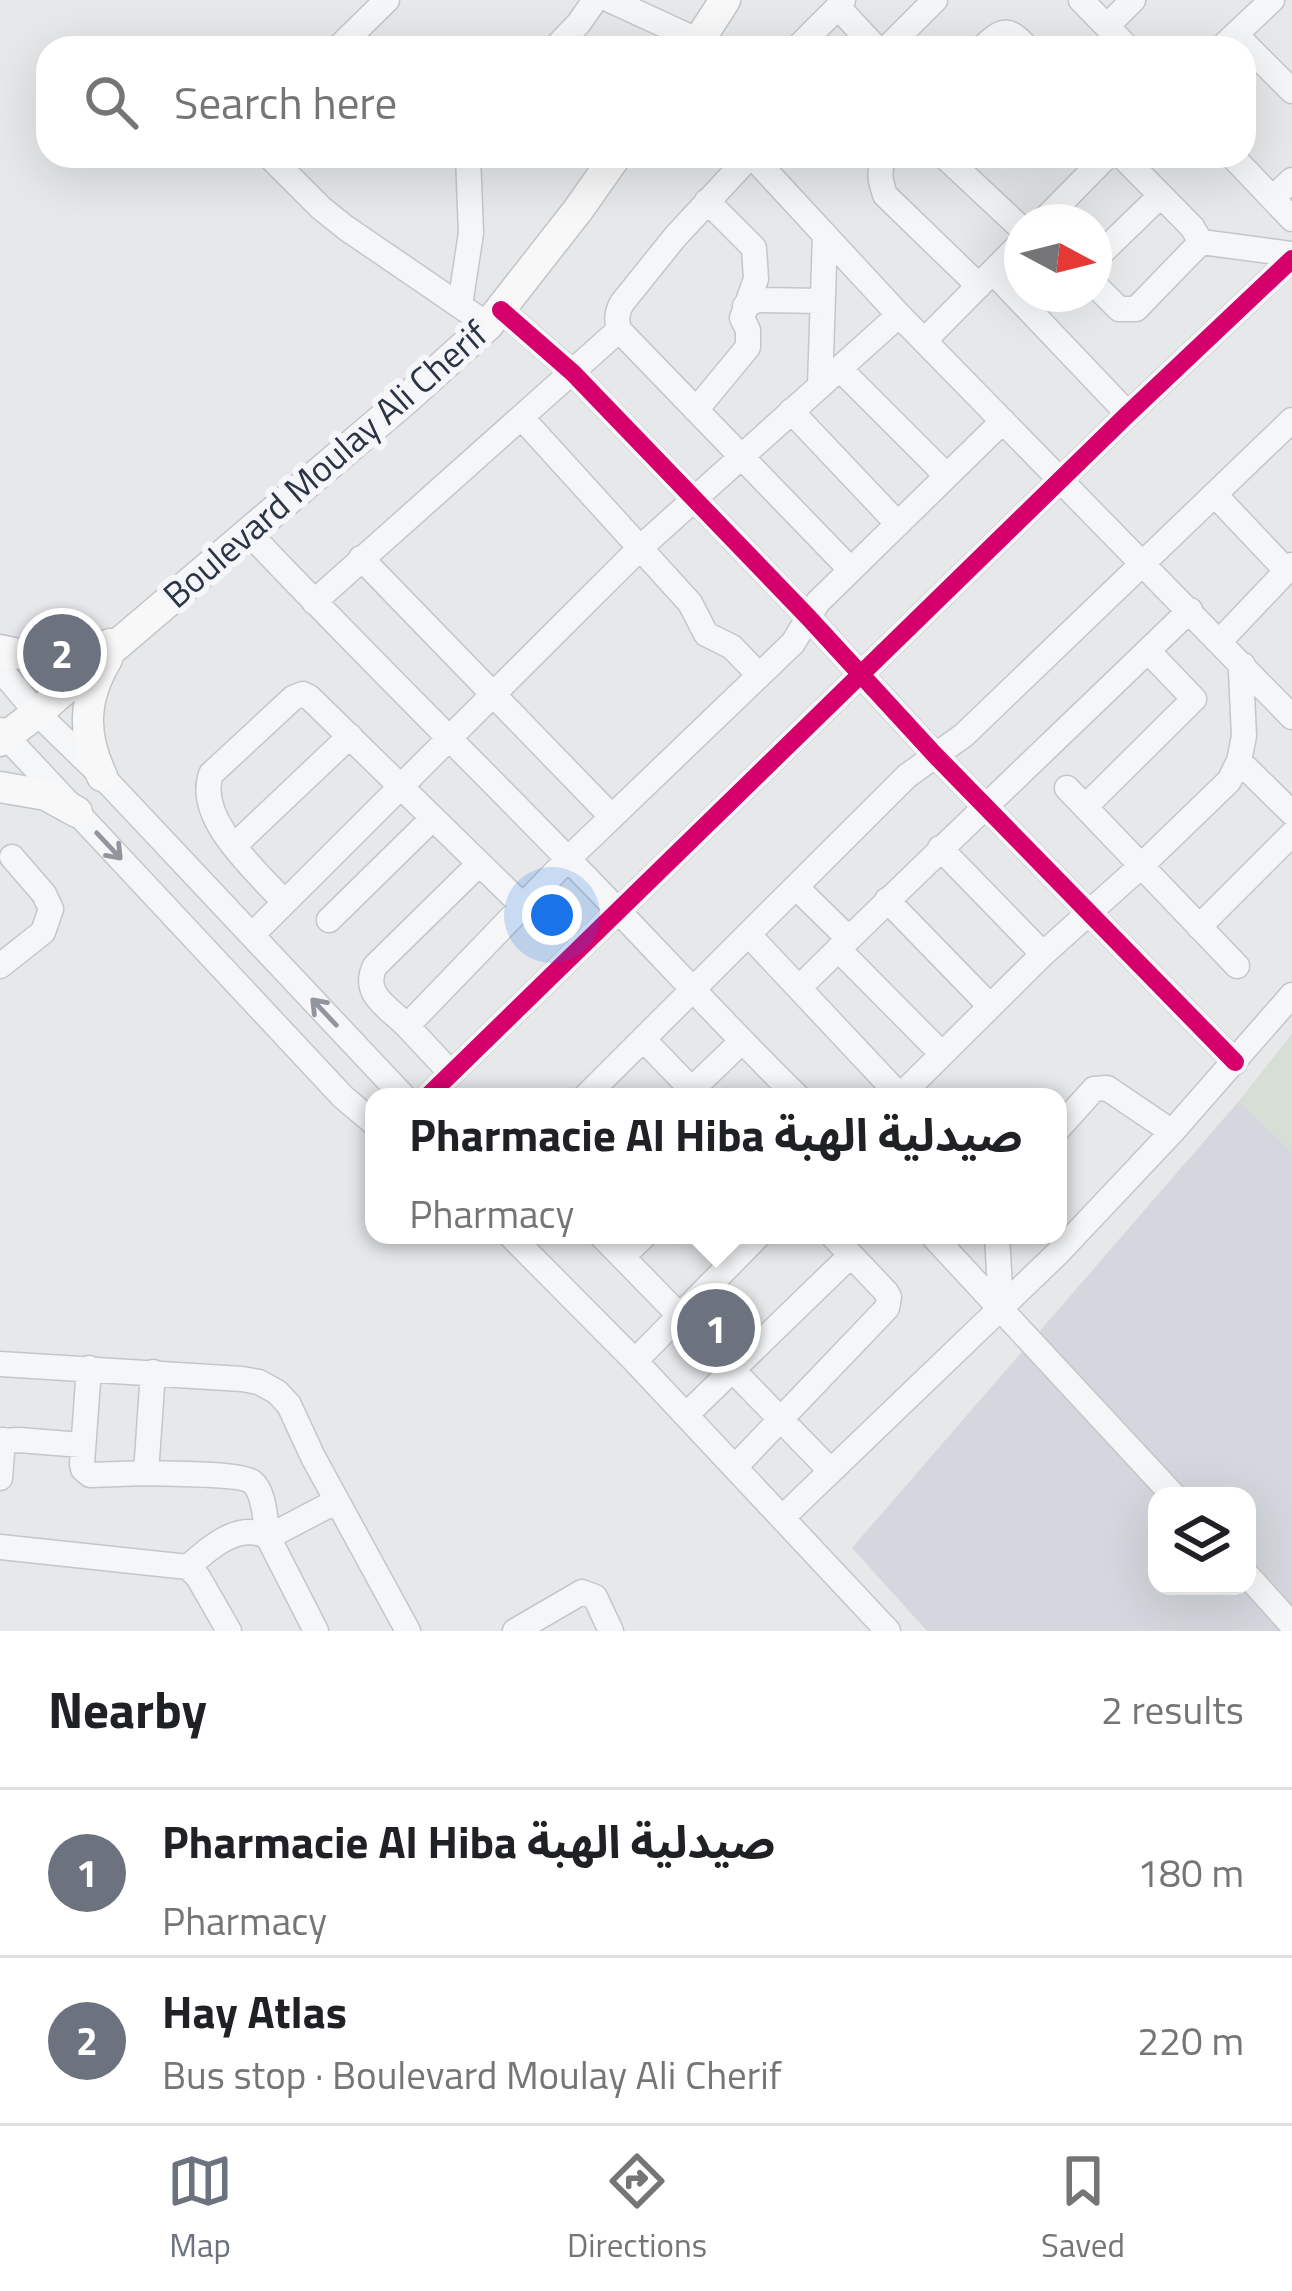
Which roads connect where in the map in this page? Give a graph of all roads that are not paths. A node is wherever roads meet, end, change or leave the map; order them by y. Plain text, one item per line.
1 (387, 0) edge
2 (725, 0) edge
3 (935, 0) edge
4 (1081, 0) edge
5 (1133, 0) edge
6 (1272, 0) edge
7 (609, 1) edge
8 (840, 3) edge
9 (1107, 26) junction
10 (350, 36) edge
11 (566, 36) edge
12 (680, 36) edge
13 (701, 36) edge
14 (808, 36) edge
15 (876, 36) edge
16 (899, 36) edge
17 (1117, 36) edge
18 (1234, 36) edge
19 (1256, 62) edge
20 (1292, 91) edge
21 (281, 168) edge
22 (467, 168) edge
23 (607, 168) edge
24 (746, 168) edge
25 (767, 168) edge
26 (880, 168) edge
27 (964, 168) edge
28 (1095, 168) edge
29 (1133, 168) edge
30 (1243, 168) edge
31 (1292, 180) edge
32 (1160, 196) junction
33 (1272, 198) junction
34 (707, 201) junction
35 (1060, 204) edge
36 (1004, 211) edge
37 (1292, 219) edge
38 (825, 235) junction
39 (1201, 242) junction
40 (1112, 243) edge
41 (1292, 256) edge
42 (1004, 260) edge
43 (986, 279) junction
44 (822, 301) junction
45 (1112, 302) edge
46 (460, 305) junction
47 (745, 306) junction
48 (898, 315) junction
49 (495, 318) junction
50 (620, 330) junction
51 (924, 341) junction
52 (839, 369) junction
53 (573, 373) junction
54 (820, 386) junction
55 (696, 410) junction
56 (791, 411) junction
57 (1128, 413) junction
58 (522, 418) junction
59 (1292, 420) edge
60 (1003, 421) junction
61 (740, 457) junction
62 (946, 476) junction
63 (1061, 478) junction
64 (1215, 495) junction
65 (694, 498) junction
66 (898, 524) junction
67 (248, 532) junction
68 (640, 548) junction
69 (361, 558) junction
70 (1144, 565) junction
71 (1289, 568) edge
72 (850, 569) junction
73 (314, 602) junction
74 (1190, 610) junction
75 (808, 617) junction
76 (122, 640) junction
77 (1220, 641) junction
78 (0, 650) edge
79 (1148, 651) junction
80 (1243, 665) junction
81 (0, 669) edge
82 (759, 675) junction
83 (860, 675) junction
84 (494, 692) junction
85 (37, 713) junction
86 (1292, 717) edge
87 (2, 736) edge
88 (350, 736) junction
89 (448, 739) junction
90 (935, 755) junction
91 (1239, 761) junction
92 (102, 776) junction
93 (401, 786) junction
94 (0, 788) edge
95 (987, 807) junction
96 (77, 812) junction
97 (1292, 813) edge
98 (612, 817) junction
99 (433, 818) junction
100 (1292, 834) edge
101 (235, 845) junction
102 (940, 848) junction
103 (4, 856) edge
104 (568, 859) junction
105 (478, 865) junction
106 (1141, 866) junction
107 (796, 887) junction
108 (886, 900) junction
109 (284, 902) junction
110 (523, 906) junction
111 (618, 911) junction
112 (1091, 912) junction
113 (329, 920) dead end
114 (1199, 927) junction
115 (252, 935) junction
116 (749, 935) junction
117 (843, 944) junction
118 (1043, 954) junction
119 (0, 966) edge
120 (1237, 966) dead end
121 (799, 988) junction
122 (693, 992) junction
123 (1292, 995) edge
124 (991, 1006) junction
125 (406, 1026) junction
126 (644, 1040) junction
127 (741, 1042) junction
128 (942, 1054) junction
129 (1235, 1061) junction
130 (450, 1072) junction
131 (396, 1088) edge
132 (435, 1088) edge
133 (594, 1088) edge
134 (685, 1088) edge
135 (698, 1088) edge
136 (789, 1088) edge
137 (892, 1088) edge
138 (909, 1088) edge
139 (365, 1115) edge
140 (1067, 1119) edge
141 (1172, 1132) junction
142 (1067, 1243) edge
143 (529, 1244) edge
144 (610, 1244) edge
145 (635, 1244) edge
146 (750, 1244) edge
147 (841, 1244) edge
148 (941, 1244) edge
149 (998, 1244) edge
150 (1066, 1244) edge
151 (851, 1255) junction
152 (622, 1257) junction
153 (1001, 1307) junction
154 (680, 1316) junction
155 (635, 1361) junction
156 (0, 1364) edge
157 (89, 1368) junction
158 (733, 1370) junction
159 (153, 1372) junction
160 (686, 1415) junction
161 (782, 1420) junction
162 (2, 1441) edge
163 (81, 1444) junction
164 (735, 1467) junction
165 (831, 1471) junction
166 (146, 1473) junction
167 (0, 1478) edge
168 (1166, 1487) edge
169 (337, 1501) junction
170 (782, 1518) junction
171 (268, 1537) junction
172 (0, 1547) edge
173 (188, 1567) junction
174 (1256, 1585) edge
175 (1292, 1624) edge
176 (525, 1629) edge
177 (404, 1630) edge
178 (229, 1631) edge
179 (316, 1631) edge
180 (611, 1631) edge
181 (888, 1631) edge

1 - 10 street
2 - 13 main road
3 - 16 street
4 - 9 street
5 - 9 street
6 - 18 street
7 - 11 street
7 - 12 street
8 - 14 street
8 - 15 street
9 - 17 street
19 - 20 street
21 - 46 street
22 - 46 street
23 - 49 main road, Boulevard Moulay Ali Cherif
24 - 34 street
25 - 38 street
26 - 43 street
27 - 36 street
28 - 35 street
29 - 32 street
30 - 33 street
31 - 33 street
32 - 39 street
32 - 40 street
33 - 37 street
34 - 47 street
34 - 50 street
38 - 44 street
38 - 48 street
39 - 41 street
39 - 45 street
41 - 57 street
42 - 43 street
43 - 51 street
43 - 57 street
44 - 47 street
44 - 54 street
46 - 49 street
47 - 55 street
48 - 51 street
48 - 52 street
49 - 53 street
49 - 67 main road, Boulevard Moulay Ali Cherif
50 - 53 street
50 - 55 street
51 - 60 street
52 - 54 street
52 - 62 street
53 - 58 street
53 - 65 street
54 - 56 street
55 - 61 street
56 - 61 street
56 - 66 street
57 - 63 street
58 - 68 street
58 - 69 street
59 - 64 street
60 - 62 street
60 - 63 street
61 - 65 street
61 - 72 street
62 - 66 street
63 - 70 street
63 - 83 street
64 - 70 street
64 - 71 street
65 - 68 street
65 - 75 street
66 - 72 street
67 - 73 street
67 - 76 main road, Boulevard Moulay Ali Cherif
68 - 82 street
68 - 84 street
69 - 73 street
69 - 84 street
70 - 74 street
70 - 90 street
71 - 77 street
72 - 75 street
73 - 89 street
74 - 77 street
74 - 79 street
75 - 82 street
75 - 83 street
76 - 78 main road
76 - 85 main road, Boulevard Moulay Ali Cherif
76 - 92 main road
77 - 80 street
79 - 95 street
79 - 106 street
80 - 86 street
80 - 91 street
81 - 85 street
82 - 98 street
83 - 90 street
83 - 111 street
84 - 89 street
84 - 98 street
85 - 87 main road, Boulevard Moulay Ali Cherif
85 - 92 street
87 - 96 street
88 - 93 street
88 - 101 street
88 - 101 street
89 - 93 street
89 - 104 street
90 - 95 street
90 - 107 street
91 - 97 street
91 - 106 street
92 - 115 street
93 - 99 street
93 - 109 street
94 - 96 main road
95 - 102 street
95 - 112 street
96 -> 139 street
98 - 104 street
99 - 105 street
99 - 113 street
100 - 114 street
101 - 109 street
102 - 108 street
102 - 118 street
103 - 119 street
104 - 110 street
104 - 111 street
105 - 110 street
105 - 125 street
106 - 112 street
106 - 114 street
107 - 116 street
107 - 117 street
108 - 117 street
108 - 124 street
109 - 115 street
110 - 125 street
111 - 122 street
111 - 130 street
112 - 118 street
112 - 129 street
114 - 120 street
131 -> 115 street
116 - 121 street
116 - 122 street
117 - 121 street
117 - 128 street
118 - 124 street
121 - 137 street
122 - 126 street
122 - 127 street
123 - 129 street
124 - 128 street
125 - 130 street
126 - 133 street
126 - 134 street
127 - 135 street
127 - 136 street
128 - 138 street
129 - 141 street
130 - 132 street
140 - 141 street
141 - 142 street
143 - 155 street
144 - 152 street
145 - 152 street
146 - 154 street
147 - 151 street
148 - 153 street
149 - 153 street
150 - 153 street
151 - 158 street
151 - 161 street
152 - 154 street
153 - 165 street
153 - 168 street
154 - 155 street
154 - 158 street
155 - 160 street
156 - 157 street
157 - 159 street
157 - 163 street
158 - 160 street
158 - 161 street
159 - 166 street
159 - 169 street
160 - 164 street
161 - 164 street
161 - 165 street
162 - 163 street
162 - 167 street
163 - 166 street
164 - 170 street
165 - 170 street
166 - 171 street
169 - 171 street
169 - 177 street
170 - 181 street
171 - 173 street
171 - 179 street
172 - 173 street
173 - 178 street
174 - 175 street
176 - 180 street

